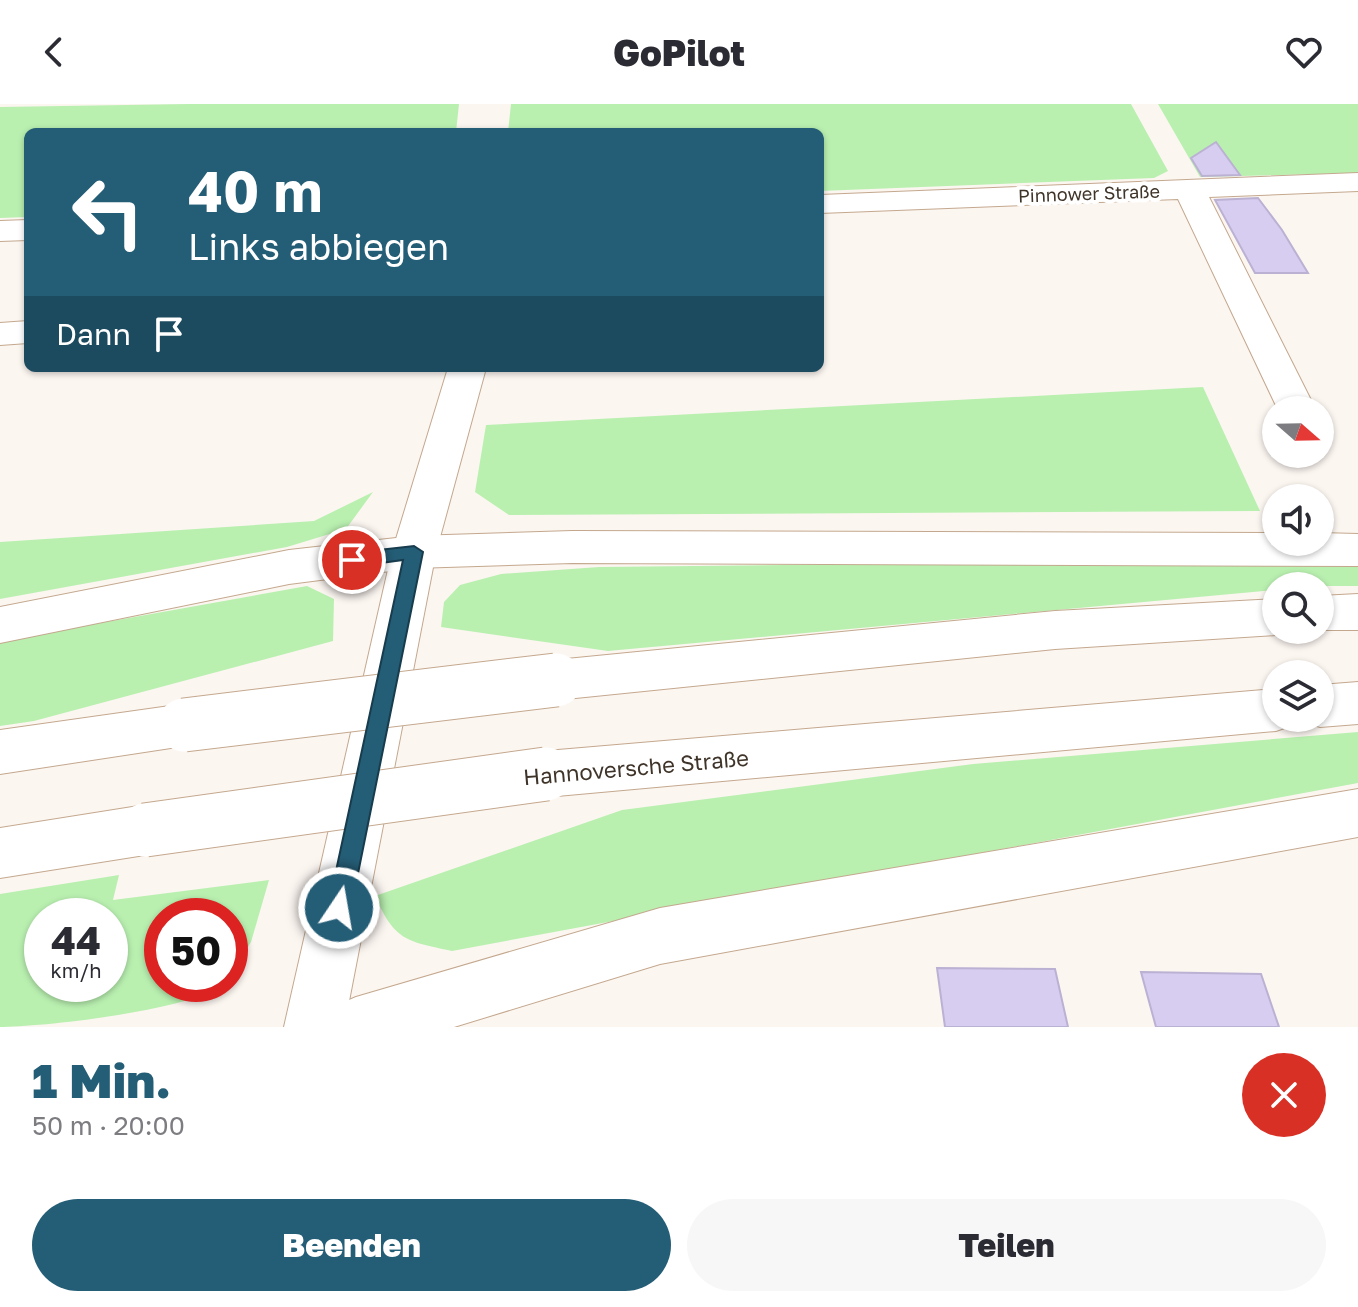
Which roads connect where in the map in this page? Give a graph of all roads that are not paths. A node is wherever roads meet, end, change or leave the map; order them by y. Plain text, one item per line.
1 (1358, 182) edge
2 (1189, 189) junction
3 (824, 204) edge
4 (24, 230) edge
5 (0, 231) edge
6 (24, 332) edge
7 (0, 334) edge
8 (466, 372) edge
9 (1290, 396) edge
10 (1358, 550) edge
11 (414, 552) junction
12 (1358, 612) edge
13 (1334, 613) edge
14 (1262, 618) edge
15 (0, 625) edge
16 (1358, 703) edge
17 (1334, 705) edge
18 (1262, 711) edge
19 (0, 752) edge
20 (1358, 813) edge
21 (0, 853) edge
22 (314, 1027) edge
23 (356, 1027) edge

1 - 2 main road, Pinnower Straße
2 - 3 main road, Pinnower Straße
2 - 9 main road
4 - 5 main road
6 - 7 main road
8 - 11 main road
10 - 11 main road
11 - 15 main road
11 - 22 main road
12 - 13 main road
14 - 19 main road, bridge
16 - 17 main road
18 - 21 main road, Hannoversche Straße, bridge
20 - 23 main road

